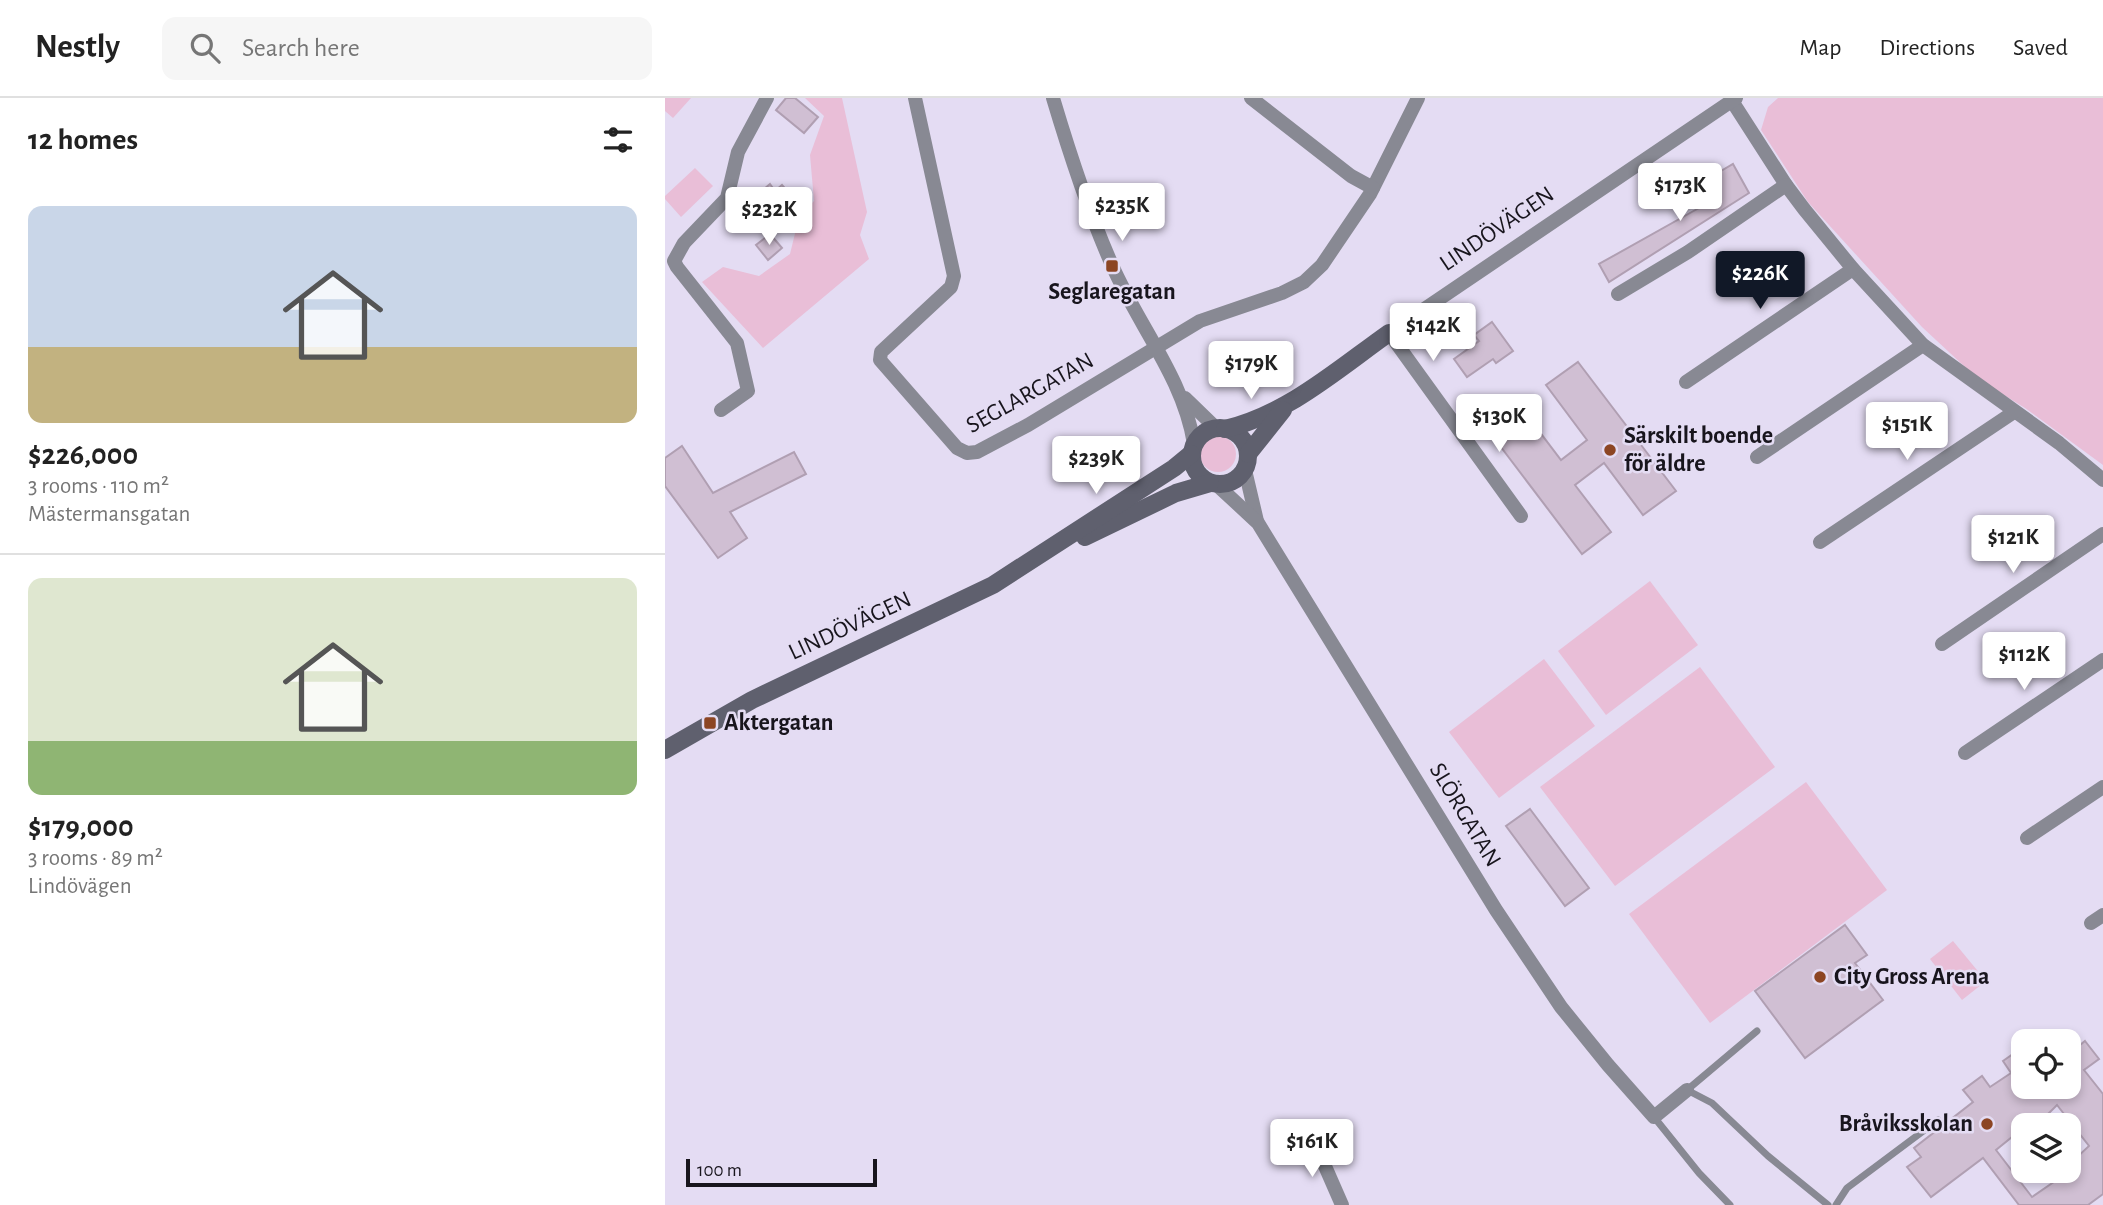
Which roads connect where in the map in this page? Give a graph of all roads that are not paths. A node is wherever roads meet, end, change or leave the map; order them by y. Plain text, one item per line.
1 (767, 98) edge
2 (915, 98) edge
3 (1053, 98) edge
4 (1251, 98) edge
5 (1418, 98) edge
6 (1734, 99) edge
7 (1786, 185) junction
8 (1373, 188) junction
9 (1853, 269) junction
10 (1618, 294) dead end
11 (1389, 333) junction
12 (1923, 345) junction
13 (1154, 347) junction
14 (1686, 382) dead end
15 (1179, 392) junction
16 (1288, 404) junction
17 (721, 410) dead end
18 (2014, 412) junction
19 (1221, 429) junction
20 (1193, 449) junction
21 (1757, 457) dead end
22 (1246, 462) junction
23 (2103, 480) edge
24 (1214, 484) junction
25 (1521, 516) dead end
26 (1258, 523) junction
27 (2103, 534) edge
28 (1820, 541) dead end
29 (1022, 568) junction
30 (1942, 644) dead end
31 (2103, 660) edge
32 (699, 730) junction
33 (665, 750) edge
34 (1965, 753) dead end
35 (665, 758) edge
36 (2103, 787) edge
37 (2027, 838) dead end
38 (1757, 1031) dead end
39 (1687, 1090) junction
40 (1654, 1117) junction
41 (1938, 1120) dead end
42 (1314, 1141) dead end
43 (1342, 1205) edge
44 (1730, 1205) edge
45 (1828, 1205) edge
46 (1836, 1205) edge

1 - 17 street
2 - 13 street, SEGLARGATAN
3 - 13 street
4 - 8 street
5 - 8 street
6 - 7 street
6 - 11 street, LINDÖVÄGEN
7 - 9 street
7 - 10 street
8 - 13 street
9 - 12 street
9 - 14 street
11 - 16 main road, LINDÖVÄGEN
11 - 25 street
12 - 18 street
12 - 21 street
13 - 15 street
15 - 19 street
15 - 20 street
16 - 19 main road, LINDÖVÄGEN
16 - 22 main road, LINDÖVÄGEN
18 - 23 street
18 - 28 street
19 - 20 main road
19 - 22 main road
20 - 24 main road
20 - 29 main road, LINDÖVÄGEN
22 - 24 main road
22 - 26 street, SLÖRGATAN
24 - 26 street, SLÖRGATAN
24 - 29 main road, LINDÖVÄGEN
26 - 40 street, SLÖRGATAN
27 - 30 street
29 - 32 main road, LINDÖVÄGEN
31 - 34 street
32 - 33 main road, LINDÖVÄGEN
32 - 35 main road, LINDÖVÄGEN
36 - 37 street
38 - 39 lane
39 - 40 street
39 - 45 lane
40 - 44 lane, SLÖRGATAN
41 - 46 lane
42 - 43 street

